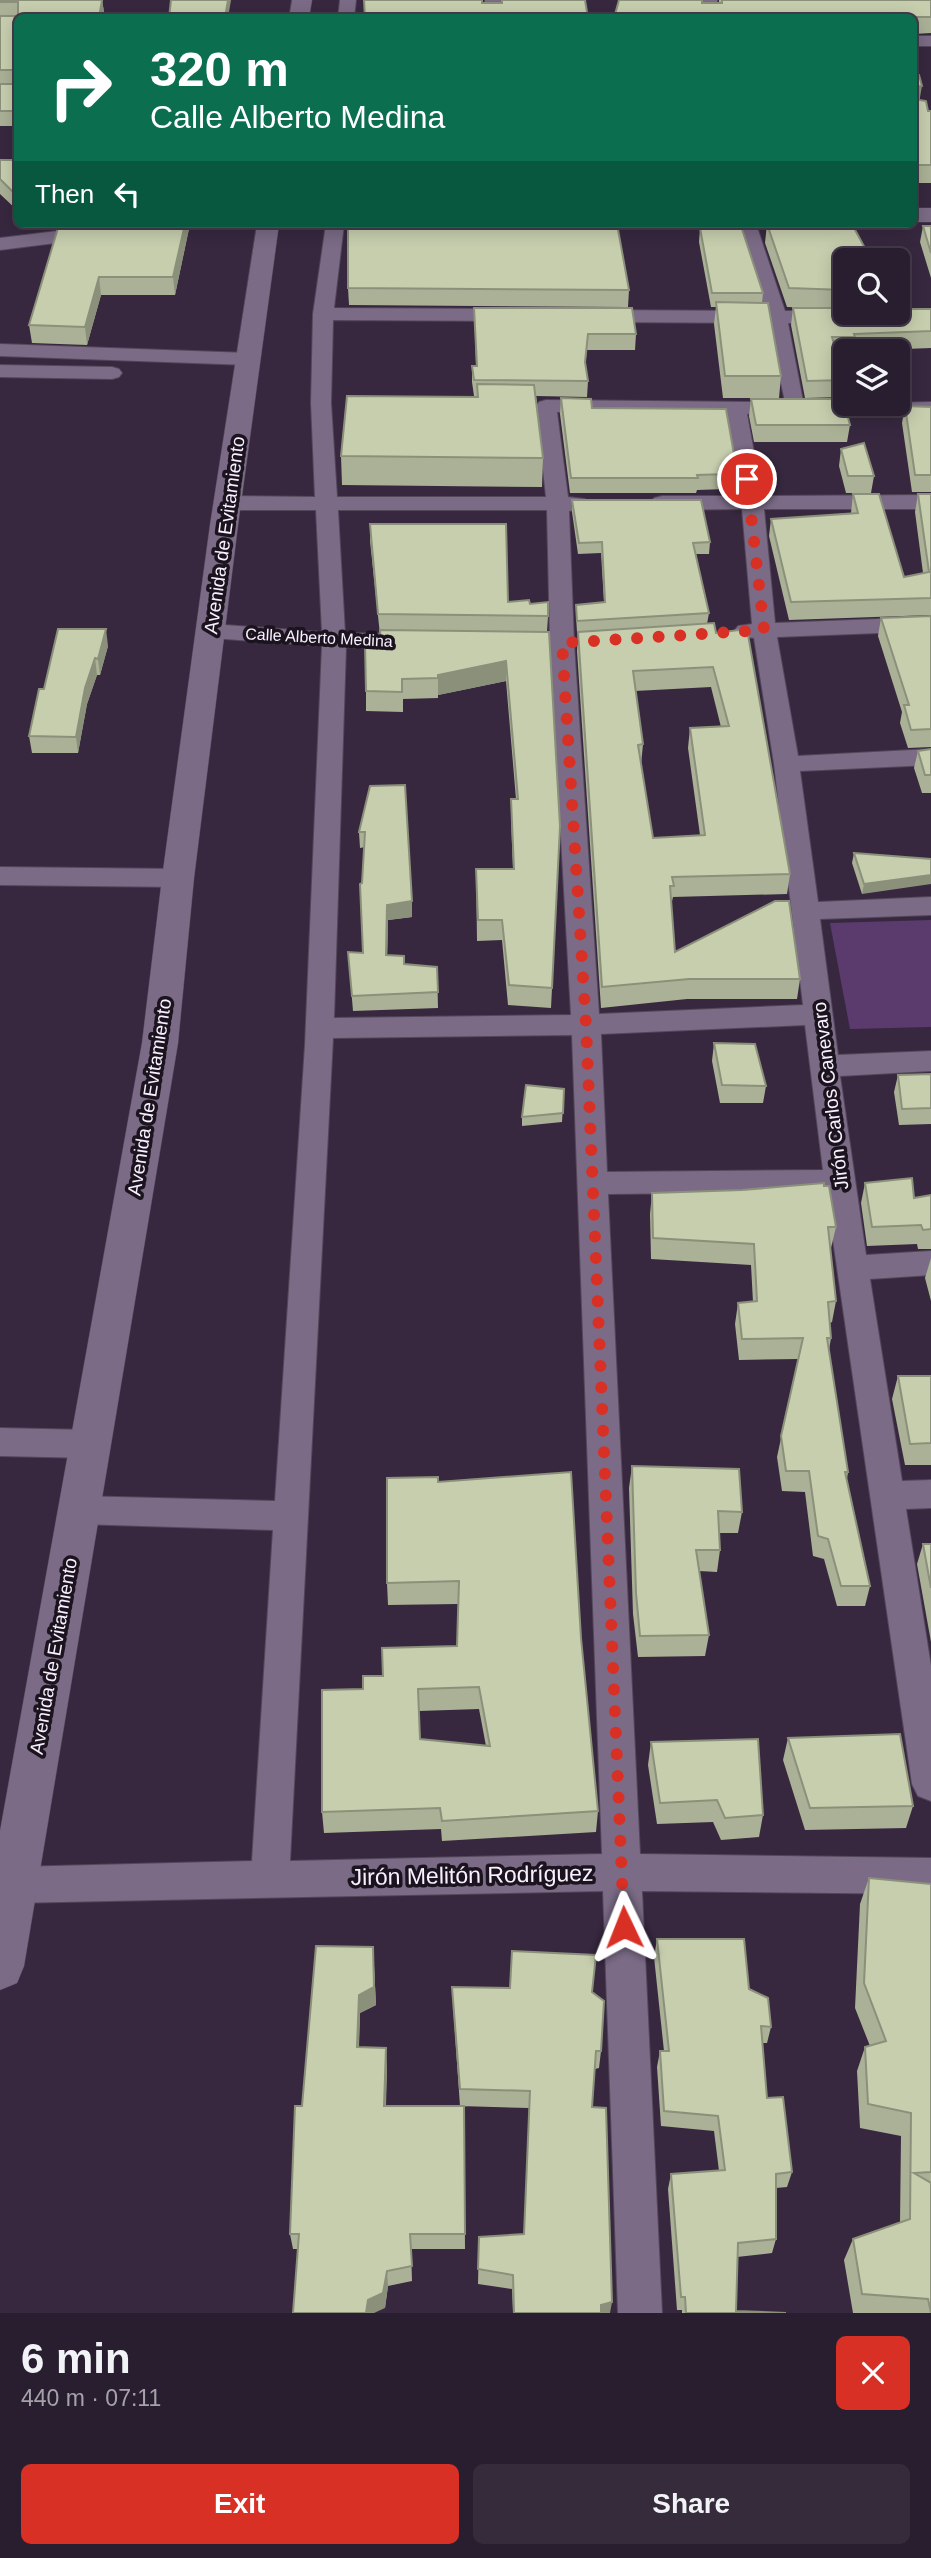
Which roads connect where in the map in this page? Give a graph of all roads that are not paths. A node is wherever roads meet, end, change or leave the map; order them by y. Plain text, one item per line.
1 (88, 228) edge
2 (267, 228) edge
3 (334, 228) edge
4 (748, 228) edge
5 (0, 244) edge
6 (323, 314) junction
7 (529, 316) edge
8 (570, 316) edge
9 (777, 317) junction
10 (833, 317) edge
11 (0, 350) edge
12 (247, 368) junction
13 (0, 371) edge
14 (321, 403) junction
15 (348, 403) edge
16 (794, 407) junction
17 (735, 408) junction
18 (931, 408) edge
19 (931, 502) edge
20 (228, 503) junction
21 (326, 503) junction
22 (641, 503) edge
23 (752, 503) junction
24 (558, 504) junction
25 (599, 504) edge
26 (931, 624) edge
27 (764, 630) junction
28 (211, 631) junction
29 (724, 632) edge
30 (334, 640) junction
31 (442, 641) edge
32 (931, 757) edge
33 (787, 764) junction
34 (0, 876) edge
35 (178, 878) junction
36 (931, 906) edge
37 (806, 911) junction
38 (820, 1014) junction
39 (586, 1025) junction
40 (318, 1028) junction
41 (931, 1061) edge
42 (827, 1066) junction
43 (839, 1181) junction
44 (594, 1183) junction
45 (931, 1263) edge
46 (853, 1268) junction
47 (0, 1442) edge
48 (90, 1444) junction
49 (931, 1494) edge
50 (885, 1496) junction
51 (78, 1510) junction
52 (291, 1516) junction
53 (931, 1784) edge
54 (622, 1872) junction
55 (931, 1876) edge
56 (270, 1879) junction
57 (13, 1885) junction
58 (0, 1966) edge
59 (640, 2313) edge

1 - 5 street
2 - 12 street, Avenida de Evitamiento
3 - 6 street
4 - 9 street
6 - 7 street
6 - 14 street
8 - 9 street
9 - 10 street
9 - 16 street
11 - 12 street
12 - 13 street
12 - 20 street, Avenida de Evitamiento
14 - 15 street
14 - 21 street
16 - 17 street
16 - 18 street
17 - 23 street, Jirón Carlos Canevaro
17 - 24 street
19 - 23 street
20 - 21 street
20 - 28 street, Avenida de Evitamiento
21 - 24 street
21 - 30 street
22 - 23 street
23 - 27 street, Jirón Carlos Canevaro
24 - 25 street
24 - 39 street
26 - 27 street
27 - 29 street
27 - 33 street, Jirón Carlos Canevaro
28 - 30 street, Calle Alberto Medina
28 - 35 street, Avenida de Evitamiento
30 - 31 street, Calle Alberto Medina
30 - 40 street
32 - 33 street
33 - 37 street, Jirón Carlos Canevaro
34 - 35 street
35 - 48 street, Avenida de Evitamiento
36 - 37 street
37 - 38 street, Jirón Carlos Canevaro
38 - 39 street
38 - 42 street, Jirón Carlos Canevaro
39 - 40 street
39 - 44 street
40 - 52 street
41 - 42 street
42 - 43 street, Jirón Carlos Canevaro
43 - 44 street
43 - 46 street, Jirón Carlos Canevaro
44 - 54 street
45 - 46 street
46 - 50 street, Jirón Carlos Canevaro
47 - 48 street
48 - 51 street, Avenida de Evitamiento
49 - 50 street
50 - 53 street, Jirón Carlos Canevaro
51 - 52 street
51 - 57 street, Avenida de Evitamiento
52 - 56 street
54 - 55 street, Jirón Melitón Rodríguez
54 - 56 street, Jirón Melitón Rodríguez
54 - 59 street
56 - 57 street, Jirón Melitón Rodríguez
57 - 58 street, Avenida de Evitamiento

